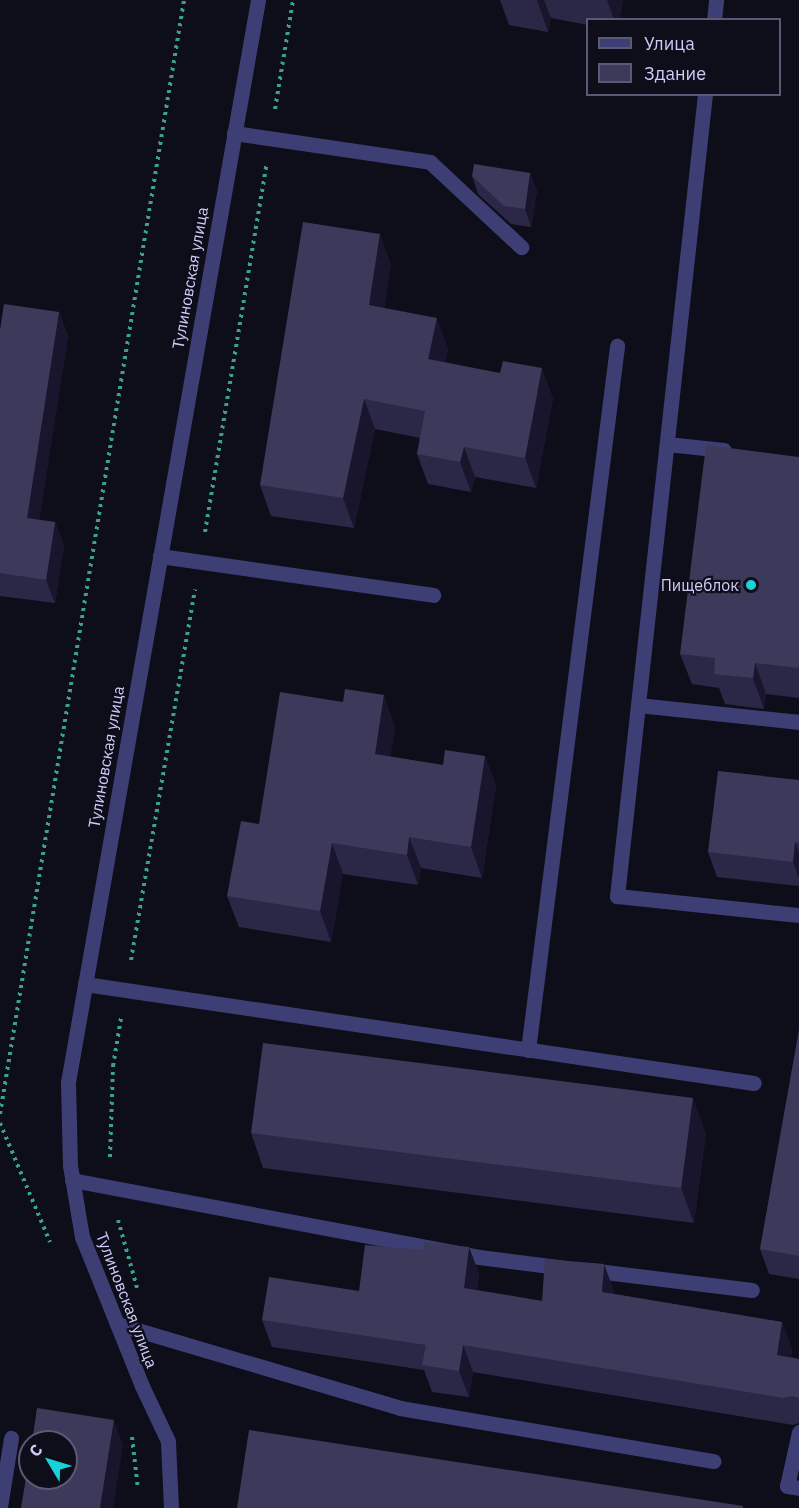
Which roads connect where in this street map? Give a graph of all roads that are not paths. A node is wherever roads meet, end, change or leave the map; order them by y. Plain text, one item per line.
1 (258, 0) edge
2 (716, 0) edge
3 (714, 18) edge
4 (705, 96) edge
5 (234, 132) junction
6 (521, 248) dead end
7 (617, 346) dead end
8 (667, 444) junction
9 (744, 452) edge
10 (160, 555) junction
11 (433, 595) dead end
12 (638, 705) junction
13 (799, 722) edge
14 (799, 915) edge
15 (85, 984) junction
16 (528, 1050) junction
17 (754, 1083) dead end
18 (72, 1180) junction
19 (752, 1290) dead end
20 (117, 1323) junction
21 (799, 1432) edge
22 (11, 1438) dead end
23 (714, 1461) dead end
24 (799, 1488) edge
25 (0, 1508) edge
26 (171, 1508) edge

1 - 5 street, Тулиновская улица
2 - 3 street
4 - 8 street
5 - 6 street
5 - 10 street, Тулиновская улица
7 - 16 street
8 - 9 street
8 - 12 street
10 - 11 street
10 - 15 street, Тулиновская улица
12 - 13 street
12 - 14 street
15 - 16 street
15 - 18 street, Тулиновская улица
16 - 17 street
18 - 19 street
18 - 20 street, Тулиновская улица
20 - 23 street
20 - 26 street, Тулиновская улица
21 - 24 street
22 - 25 street

